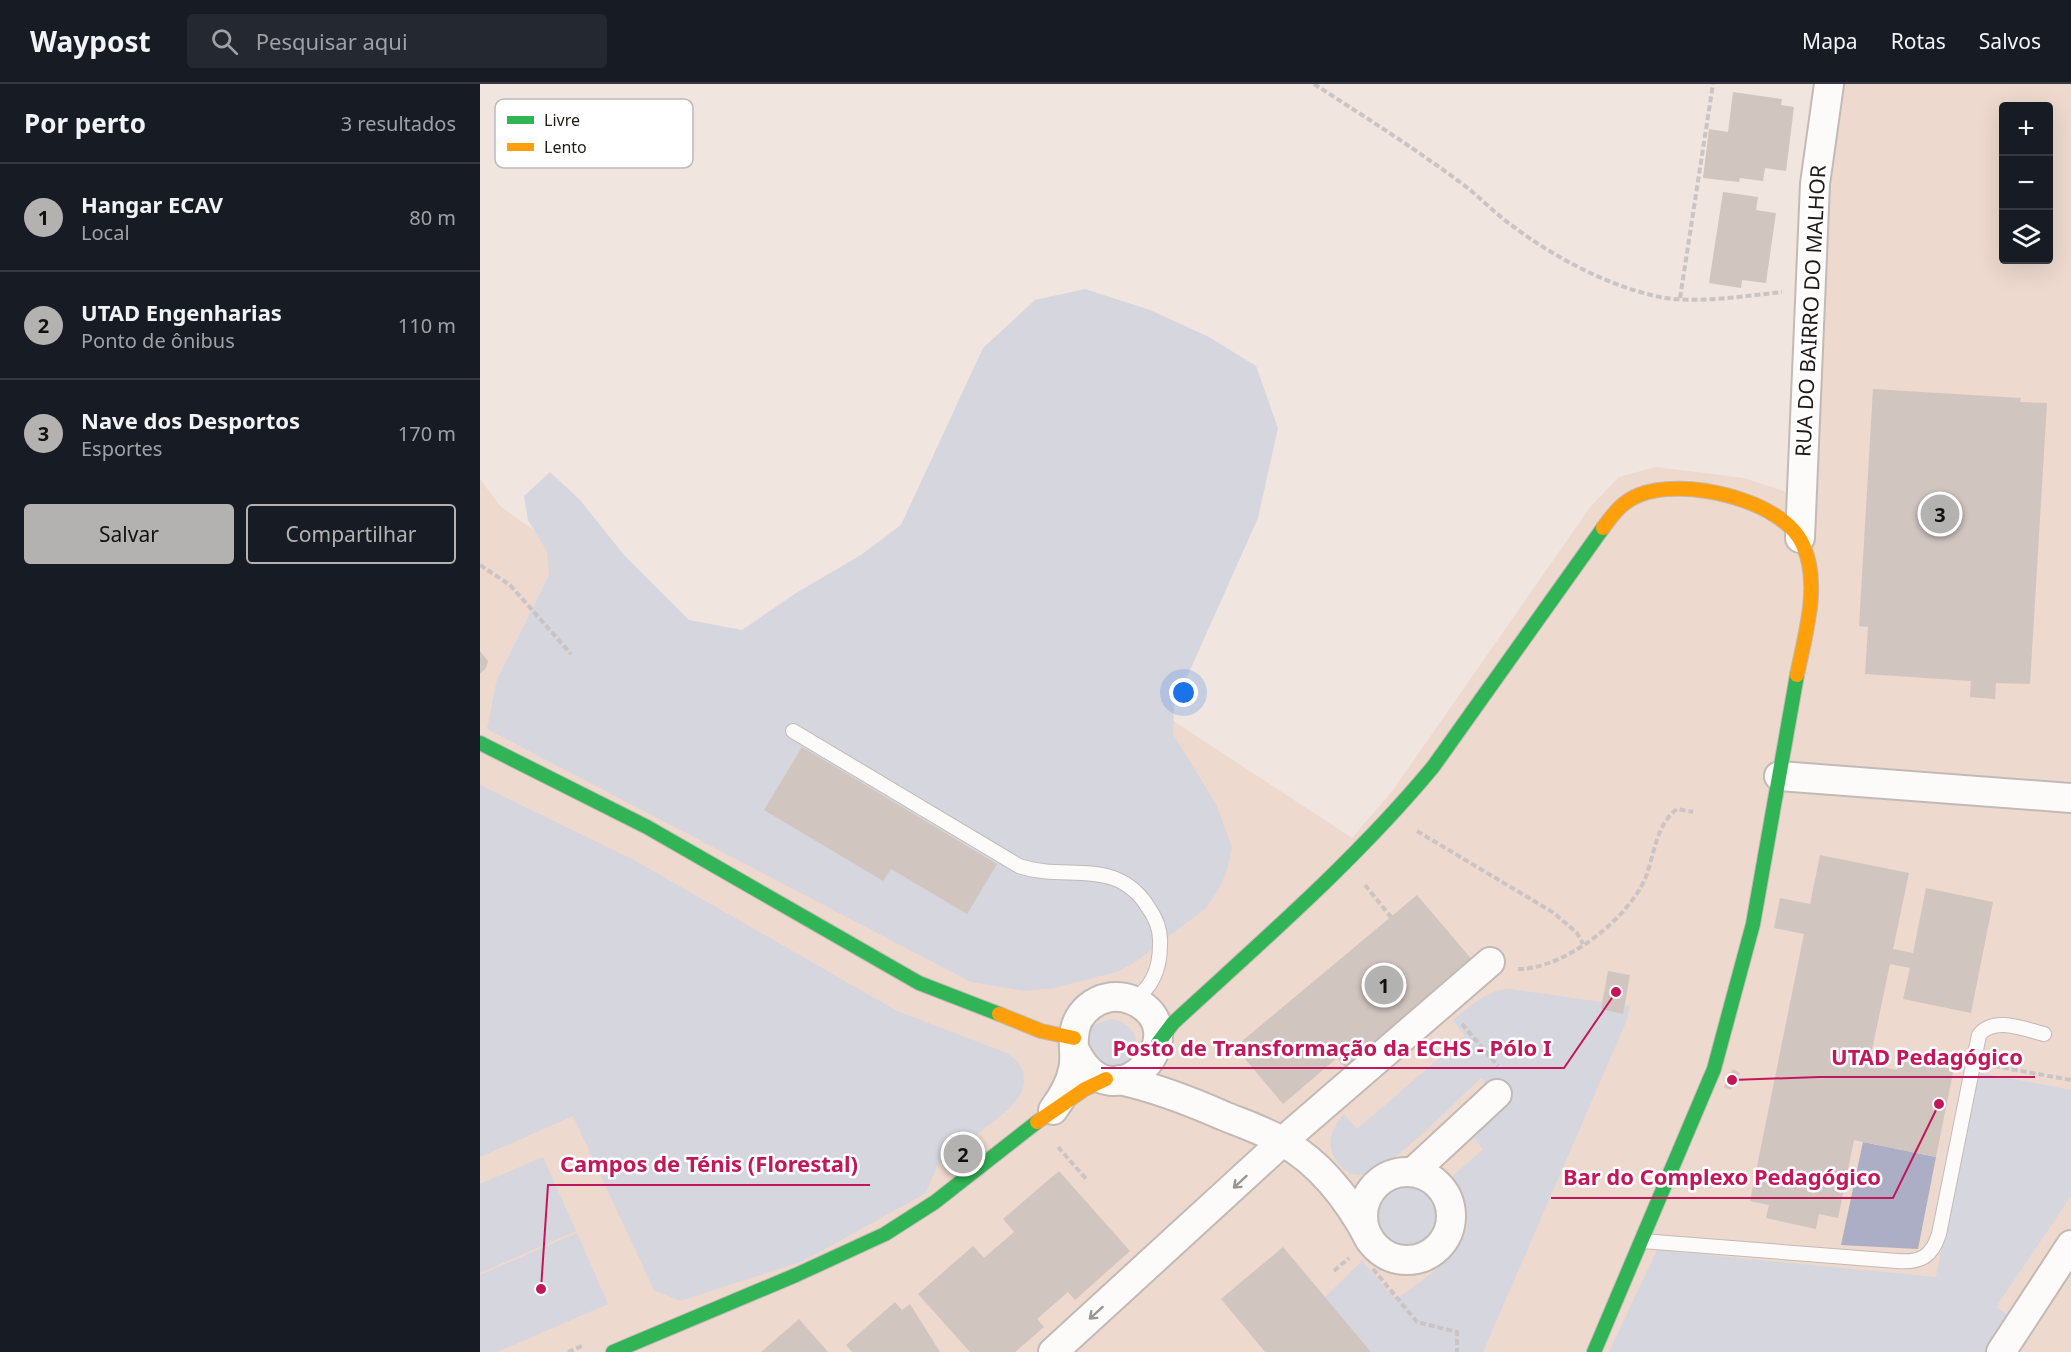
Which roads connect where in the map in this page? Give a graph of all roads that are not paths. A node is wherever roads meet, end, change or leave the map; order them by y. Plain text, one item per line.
1 (1829, 84) edge
2 (1800, 538) junction
3 (793, 731) dead end
4 (480, 742) edge
5 (1779, 776) junction
6 (2071, 798) edge
7 (1490, 962) road end
8 (1197, 1001) junction
9 (1139, 1004) junction
10 (1085, 1010) junction
11 (1028, 1025) junction
12 (2044, 1034) dead end
13 (1074, 1044) junction
14 (1156, 1049) junction
15 (1113, 1080) junction
16 (1499, 1082) road end
17 (1191, 1101) junction
18 (1053, 1110) junction
19 (1283, 1142) junction
20 (1417, 1168) junction
21 (1384, 1178) junction
22 (1345, 1182) junction
23 (1642, 1241) junction
24 (2071, 1245) edge
25 (1373, 1250) junction
26 (656, 1344) edge
27 (613, 1352) edge
28 (1053, 1352) edge
29 (1594, 1352) edge
30 (2001, 1352) edge

1 - 2 street, RUA DO BAIRRO DO MALHOR
2 - 5 street
2 - 8 street
3 - 9 lane
4 - 11 street
5 - 6 street
5 - 23 street
7 - 19 street
8 - 9 street
8 - 14 street
9 - 10 street
9 - 14 street
10 - 11 street
10 - 13 street
11 - 13 street
12 - 23 lane
13 - 15 street
13 - 18 street
14 - 15 street
14 - 17 street
15 - 17 street
15 - 18 street
16 - 20 street
17 - 19 street
18 - 26 street
19 - 22 street
19 -> 28 street
20 - 21 street
20 - 25 street
21 - 22 street
21 - 25 street
22 - 25 street
23 - 29 street
24 - 30 street
26 - 27 street

